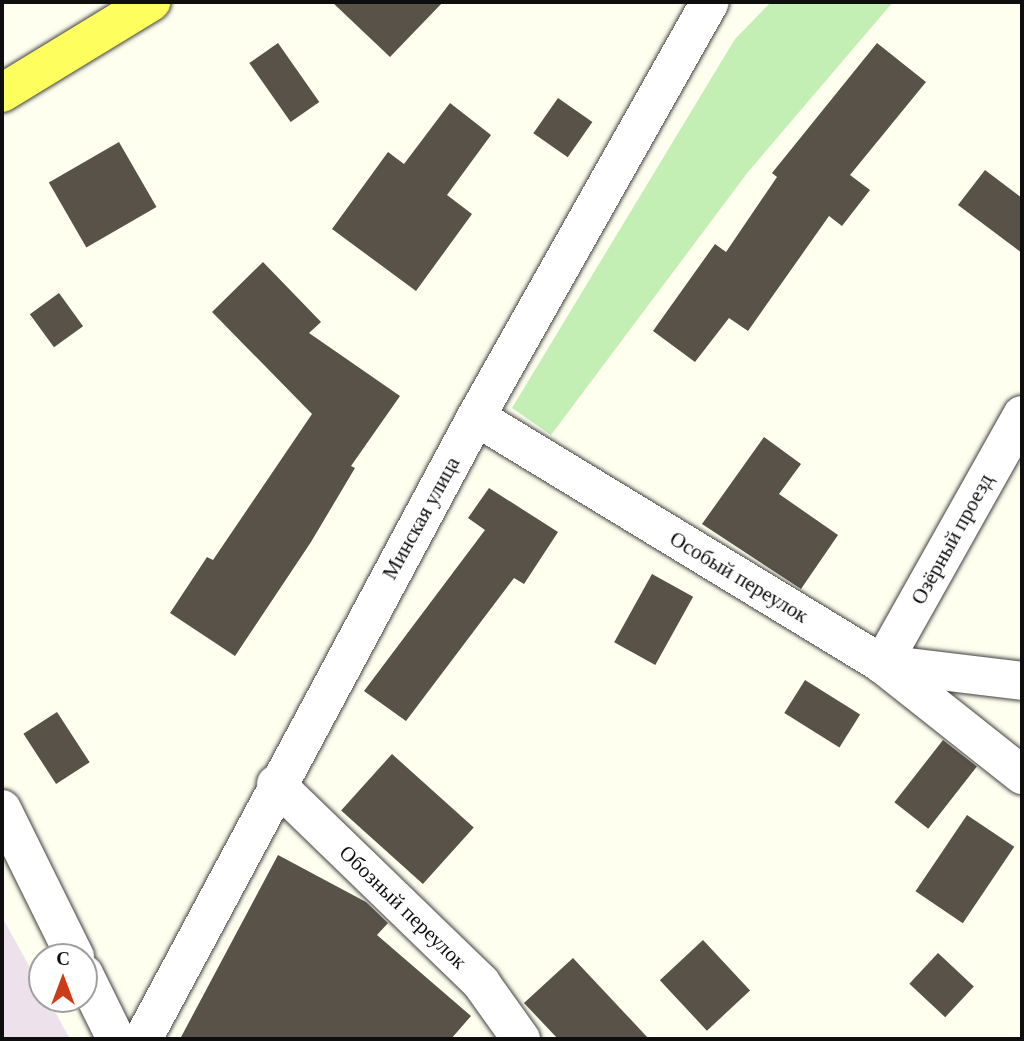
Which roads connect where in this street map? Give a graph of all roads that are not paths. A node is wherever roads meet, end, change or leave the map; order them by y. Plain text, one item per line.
1 (151, 2) edge
2 (710, 2) edge
3 (2, 93) edge
4 (1022, 415) edge
5 (476, 417) junction
6 (881, 664) junction
7 (1022, 681) edge
8 (1022, 775) edge
9 (276, 784) junction
10 (2, 809) edge
11 (68, 943) edge
12 (98, 1002) edge
13 (116, 1039) edge
14 (143, 1039) edge
15 (520, 1039) edge

1 - 3 main road
2 - 5 street, Минская улица
4 - 6 street, Озёрный проезд
5 - 6 street, Особый переулок
5 - 9 street, Минская улица
6 - 7 street, Особый переулок
6 - 8 street
9 - 14 street, Минская улица
9 - 15 street, Обозный переулок
10 - 11 street
12 - 13 street

